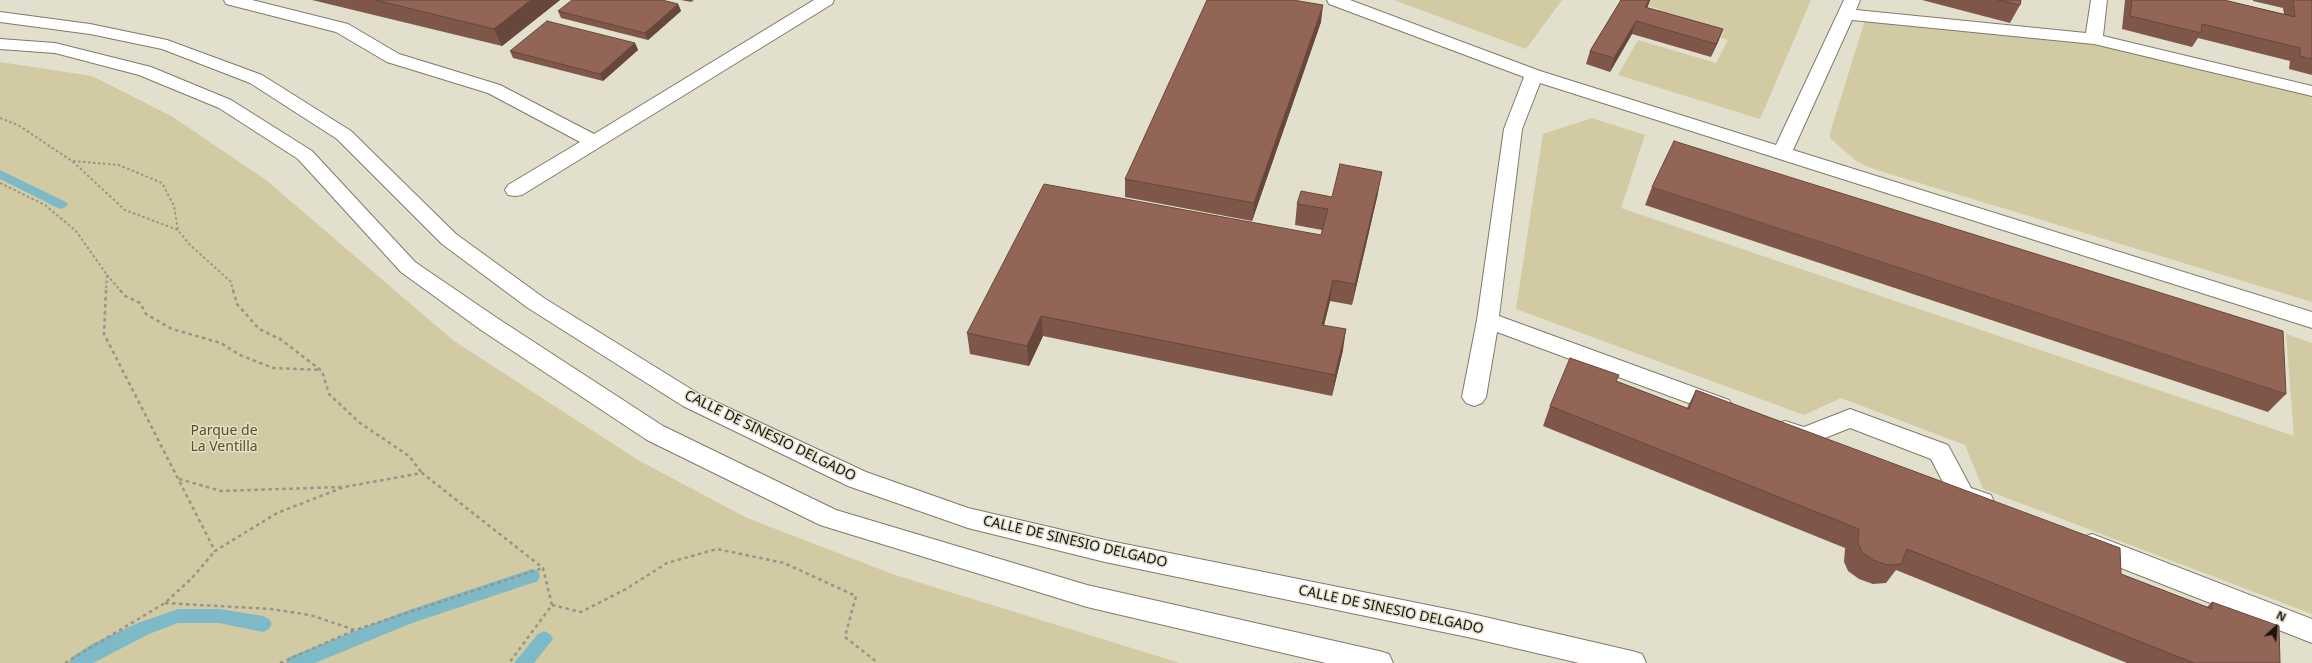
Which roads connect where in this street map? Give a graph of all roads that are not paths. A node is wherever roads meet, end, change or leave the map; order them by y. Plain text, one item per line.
1 (232, 0) edge
2 (826, 0) edge
3 (1335, 0) edge
4 (2099, 0) edge
5 (1850, 7) edge
6 (0, 17) edge
7 (2094, 39) junction
8 (0, 44) edge
9 (1534, 75) junction
10 (2312, 91) edge
11 (593, 141) junction
12 (1782, 153) junction
13 (514, 190) dead end
14 (1488, 320) junction
15 (2312, 320) edge
16 (1474, 396) dead end
17 (1738, 413) edge
18 (1768, 424) edge
19 (1999, 509) edge
20 (2073, 538) edge
21 (2312, 631) edge
22 (1379, 663) edge
23 (1632, 663) edge

1 - 11 main road
2 - 11 main road
3 - 9 main road
4 - 7 main road
5 - 7 main road
5 - 12 main road
6 - 23 main road, CALLE DE SINESIO DELGADO
7 - 10 main road
8 - 22 main road
9 - 12 main road
9 - 14 main road
11 - 13 main road
12 - 15 main road
14 - 16 main road
14 - 17 main road
18 - 19 main road
20 - 21 main road

